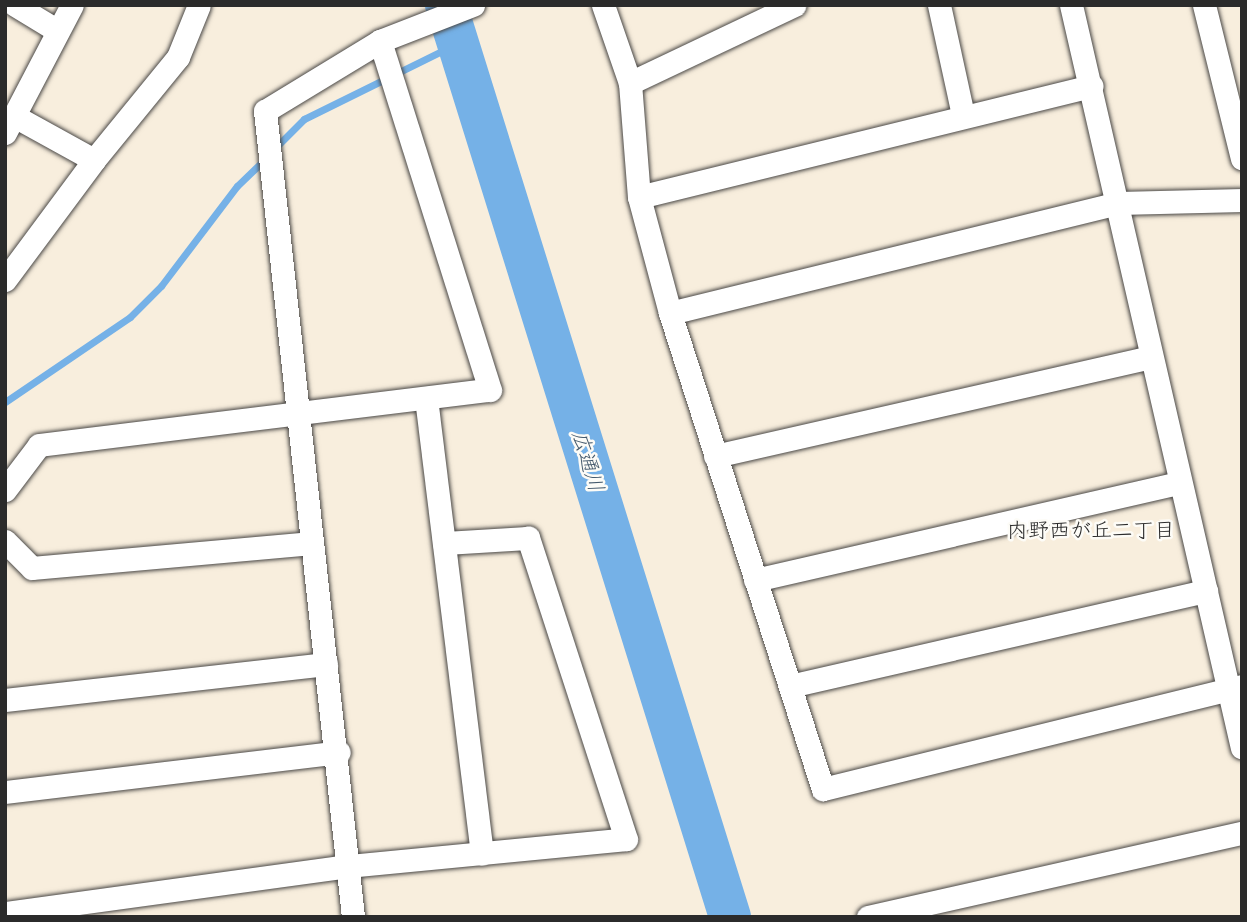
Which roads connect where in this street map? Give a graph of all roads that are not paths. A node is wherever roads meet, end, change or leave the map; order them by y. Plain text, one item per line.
1 (15, 5) edge
2 (72, 5) edge
3 (199, 5) edge
4 (474, 5) edge
5 (603, 5) edge
6 (794, 5) edge
7 (939, 5) edge
8 (1071, 5) edge
9 (1204, 5) edge
10 (435, 13) edge
11 (58, 31) junction
12 (380, 41) junction
13 (631, 83) junction
14 (1092, 86) junction
15 (963, 115) junction
16 (11, 125) edge
17 (1242, 158) edge
18 (94, 160) junction
19 (639, 197) junction
20 (1242, 200) edge
21 (1119, 203) junction
22 (5, 279) edge
23 (670, 313) junction
24 (1151, 357) junction
25 (426, 398) junction
26 (298, 413) junction
27 (715, 456) junction
28 (1180, 483) junction
29 (5, 490) edge
30 (5, 541) edge
31 (444, 543) junction
32 (312, 544) junction
33 (755, 580) junction
34 (1206, 591) junction
35 (326, 664) junction
36 (790, 686) junction
37 (1235, 688) edge
38 (5, 700) edge
39 (1242, 748) edge
40 (338, 751) junction
41 (5, 792) edge
42 (1242, 833) edge
43 (482, 855) junction
44 (348, 866) junction
45 (5, 913) edge
46 (353, 917) edge
47 (868, 917) edge

1 - 11 street
2 - 11 street
3 - 18 street
4 - 10 street
5 - 13 street
6 - 13 street
7 - 15 street
8 - 14 street
9 - 17 street
10 - 12 street
11 - 16 street
12 - 25 street
12 - 26 street
13 - 19 street
14 - 15 street
14 - 21 street
15 - 19 street
16 - 18 street
18 - 22 street
19 - 23 street
20 - 21 street
21 - 23 street
21 - 24 street
23 - 27 street
24 - 27 street
24 - 28 street
25 - 26 street
25 - 31 street
26 - 29 street
26 - 32 street
27 - 33 street
28 - 33 street
28 - 34 street
30 - 32 street
31 - 43 street
31 - 43 street
32 - 35 street
33 - 36 street
34 - 36 street
34 - 37 street
35 - 38 street
35 - 40 street
36 - 37 street
37 - 39 street
40 - 41 street
40 - 44 street
42 - 47 street
43 - 44 street
44 - 45 street
44 - 46 street

